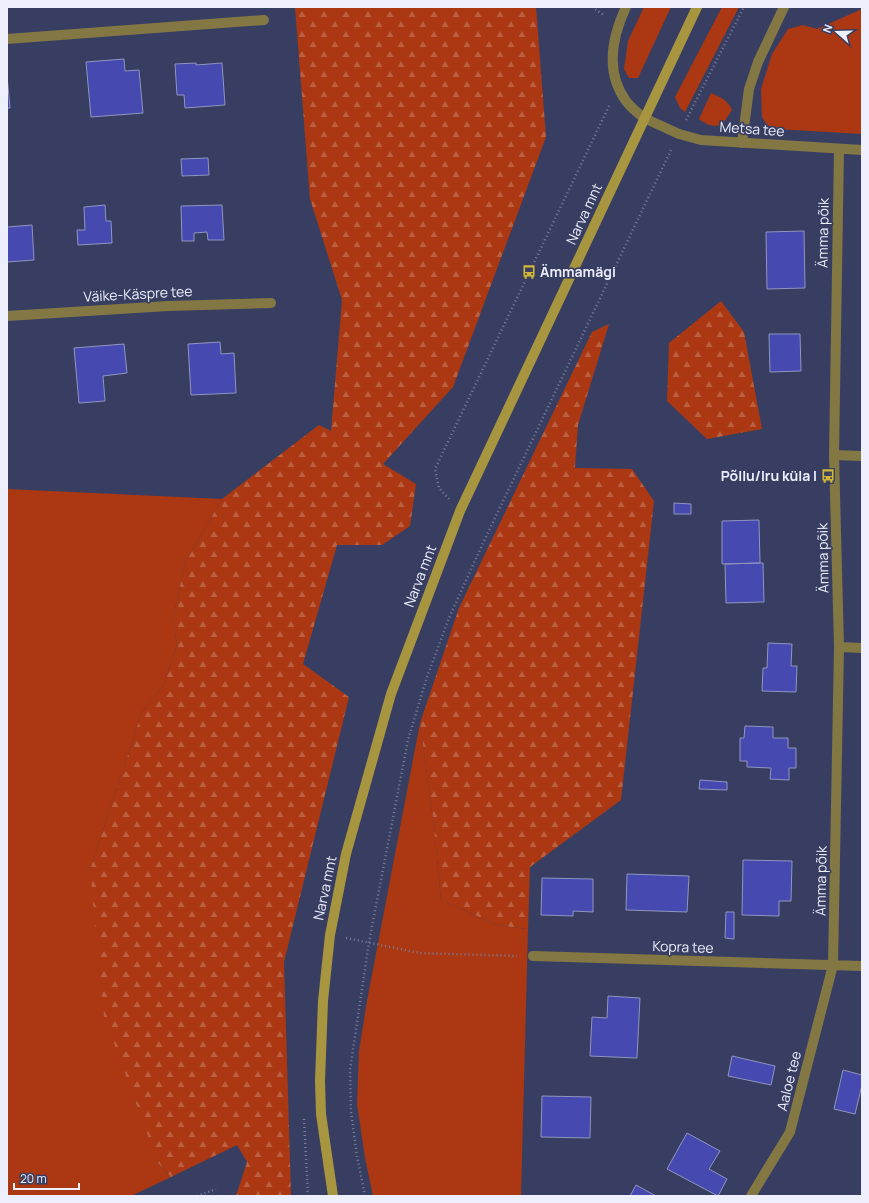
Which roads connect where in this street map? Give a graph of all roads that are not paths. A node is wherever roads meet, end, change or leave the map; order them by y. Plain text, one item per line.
1 (626, 7) edge
2 (697, 7) edge
3 (784, 7) edge
4 (264, 20) dead end
5 (7, 40) edge
6 (644, 118) junction
7 (742, 143) junction
8 (839, 150) junction
9 (862, 150) edge
10 (271, 303) dead end
11 (7, 316) edge
12 (834, 455) junction
13 (862, 456) edge
14 (839, 648) junction
15 (862, 648) edge
16 (533, 956) road end
17 (833, 965) junction
18 (862, 966) edge
19 (333, 1196) edge
20 (752, 1196) edge

1 - 6 street, Metsa tee
2 - 6 main road, Narva mnt
3 - 7 street
4 - 5 street
6 - 7 street, Metsa tee
6 - 19 main road, Narva mnt
7 - 8 street, Metsa tee
8 - 9 street, Metsa tee
8 - 12 street, Ämma põik
10 - 11 street, Väike-Käspre tee
12 - 13 street
12 - 14 street, Ämma põik
14 - 15 street
14 - 17 street, Ämma põik
16 - 17 street, Kopra tee
17 - 18 street, Kopra tee
17 - 20 street, Aaloe tee

